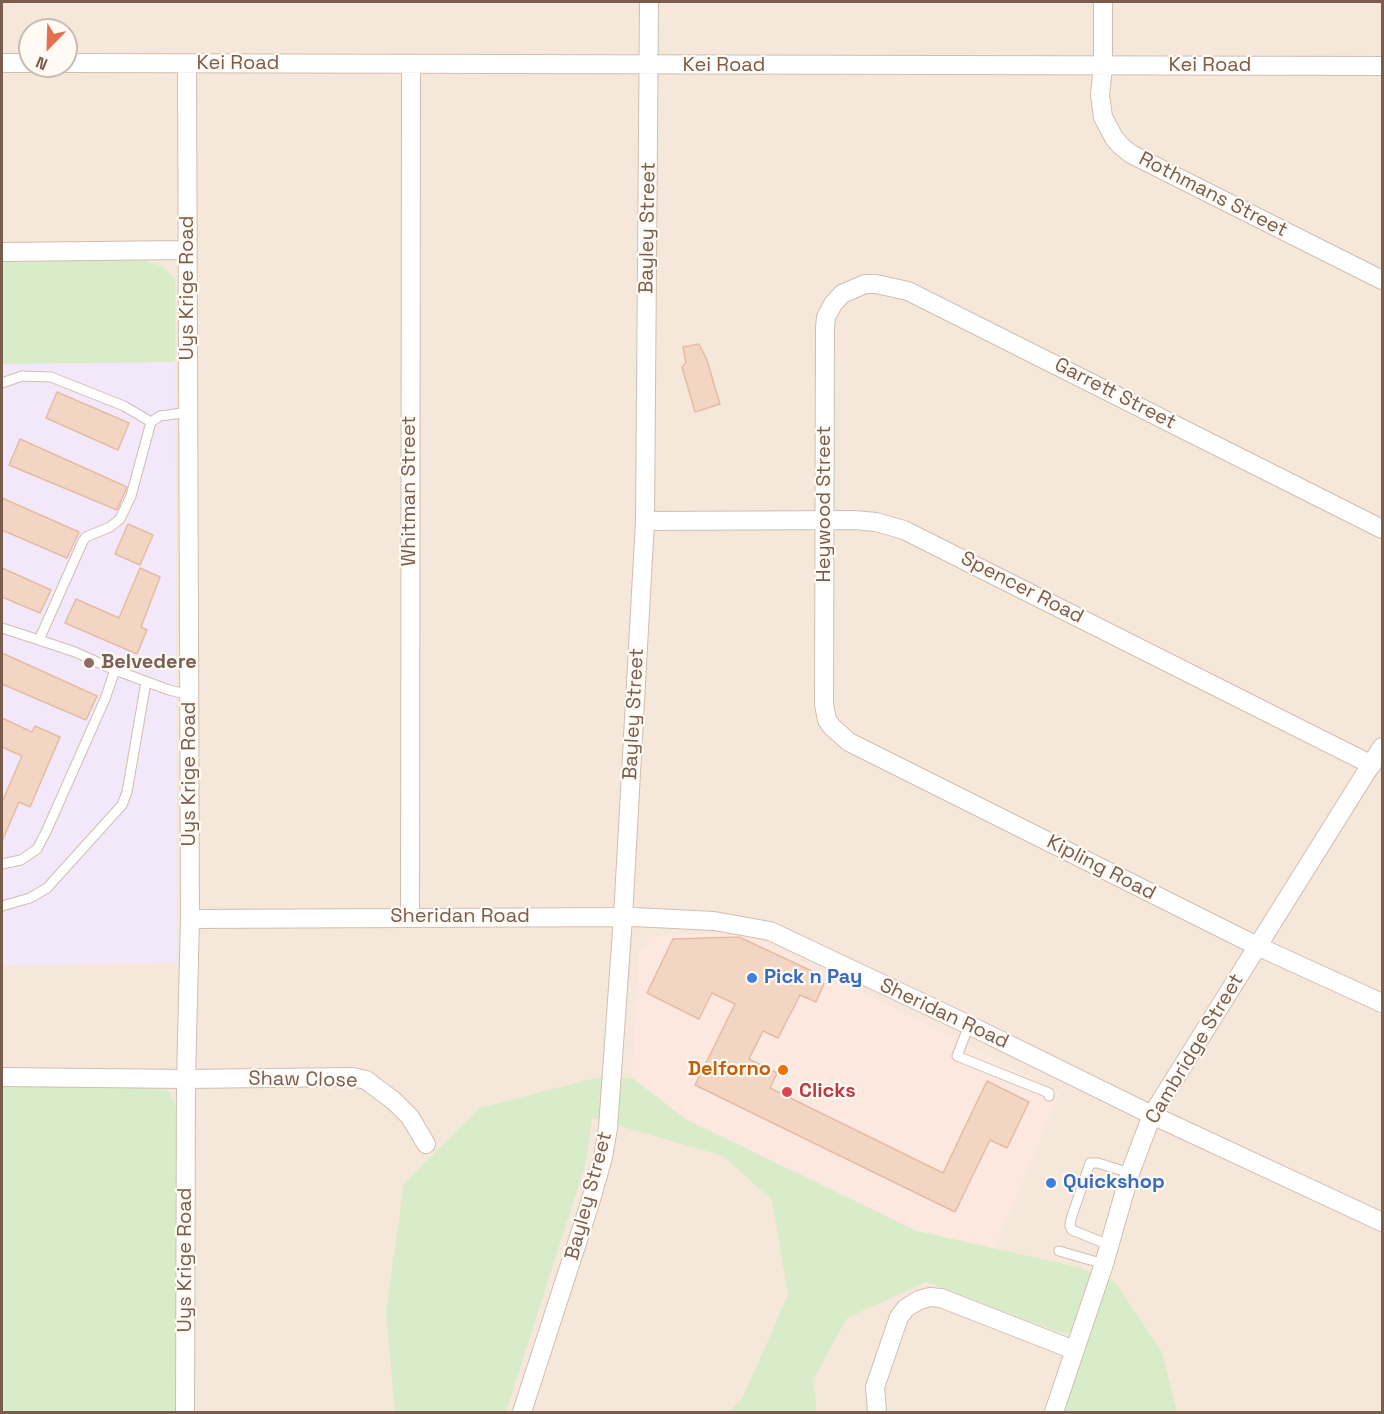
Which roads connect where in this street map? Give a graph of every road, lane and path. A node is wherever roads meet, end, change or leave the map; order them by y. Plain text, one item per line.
1 (649, 2) edge
2 (1103, 2) edge
3 (2, 63) edge
4 (18, 63) edge
5 (78, 63) edge
6 (187, 64) junction
7 (411, 65) junction
8 (650, 66) junction
9 (1103, 66) junction
10 (1383, 66) edge
11 (188, 250) junction
12 (2, 252) edge
13 (1383, 280) edge
14 (842, 294) joint
15 (2, 383) edge
16 (189, 412) junction
17 (151, 422) junction
18 (826, 519) junction
19 (645, 521) junction
20 (1383, 529) edge
21 (2, 628) edge
22 (39, 640) junction
23 (115, 669) junction
24 (146, 682) junction
25 (190, 695) junction
26 (827, 720) joint
27 (1383, 747) edge
28 (1372, 765) junction
29 (2, 864) edge
30 (2, 906) edge
31 (410, 917) junction
32 (623, 917) junction
33 (190, 919) junction
34 (1257, 946) junction
35 (1383, 1003) edge
36 (969, 1025) junction
37 (2, 1077) edge
38 (186, 1079) junction
39 (1049, 1096) dead end
40 (1152, 1115) junction
41 (426, 1144) dead end
42 (1130, 1173) junction
43 (1383, 1222) edge
44 (1109, 1245) junction
45 (1059, 1251) dead end
46 (1104, 1264) junction
47 (1074, 1350) junction
48 (185, 1413) edge
49 (522, 1413) edge
50 (877, 1413) edge
51 (1054, 1413) edge

1 - 8 street, Bayley Street
2 - 9 street, Rothmans Street
3 - 4 street
5 - 6 street, Kei Road
6 - 7 street, Kei Road
6 - 11 street, Uys Krige Road
7 - 8 street, Kei Road
7 - 31 street, Whitman Street
8 - 9 street, Kei Road
8 - 19 street, Bayley Street
9 - 10 street, Kei Road
9 - 13 street, Rothmans Street
11 - 12 street
11 - 16 street, Uys Krige Road
14 - 18 street, Heywood Street
14 - 20 street, Garrett Street
15 - 17 lane
16 - 17 lane
16 - 25 street, Uys Krige Road
17 - 22 lane
18 - 19 street, Spencer Road
18 - 26 street, Heywood Street
18 - 28 street, Spencer Road
19 - 32 street, Bayley Street
21 - 22 lane
22 - 23 lane
23 - 24 lane
23 - 29 lane
24 - 25 lane
24 - 30 lane
25 - 33 street, Uys Krige Road
26 - 34 street, Kipling Road
27 - 28 street, Cambridge Street
28 - 34 street, Cambridge Street
31 - 32 street, Sheridan Road
31 - 33 street, Sheridan Road
32 - 36 street, Sheridan Road
32 - 49 street, Bayley Street
33 - 38 street, Uys Krige Road
34 - 35 street, Kipling Road
34 - 40 street, Cambridge Street
36 - 39 lane
36 - 40 street, Sheridan Road
37 - 38 street, Shaw Close
38 - 41 street, Shaw Close
38 - 48 street, Uys Krige Road
40 - 42 street, Cambridge Street
40 - 43 street, Sheridan Road
42 - 44 street, Cambridge Street
42 - 44 lane
44 - 46 street, Cambridge Street
45 - 46 lane
46 - 47 street, Cambridge Street
47 - 50 street
47 - 51 street, Cambridge Street

